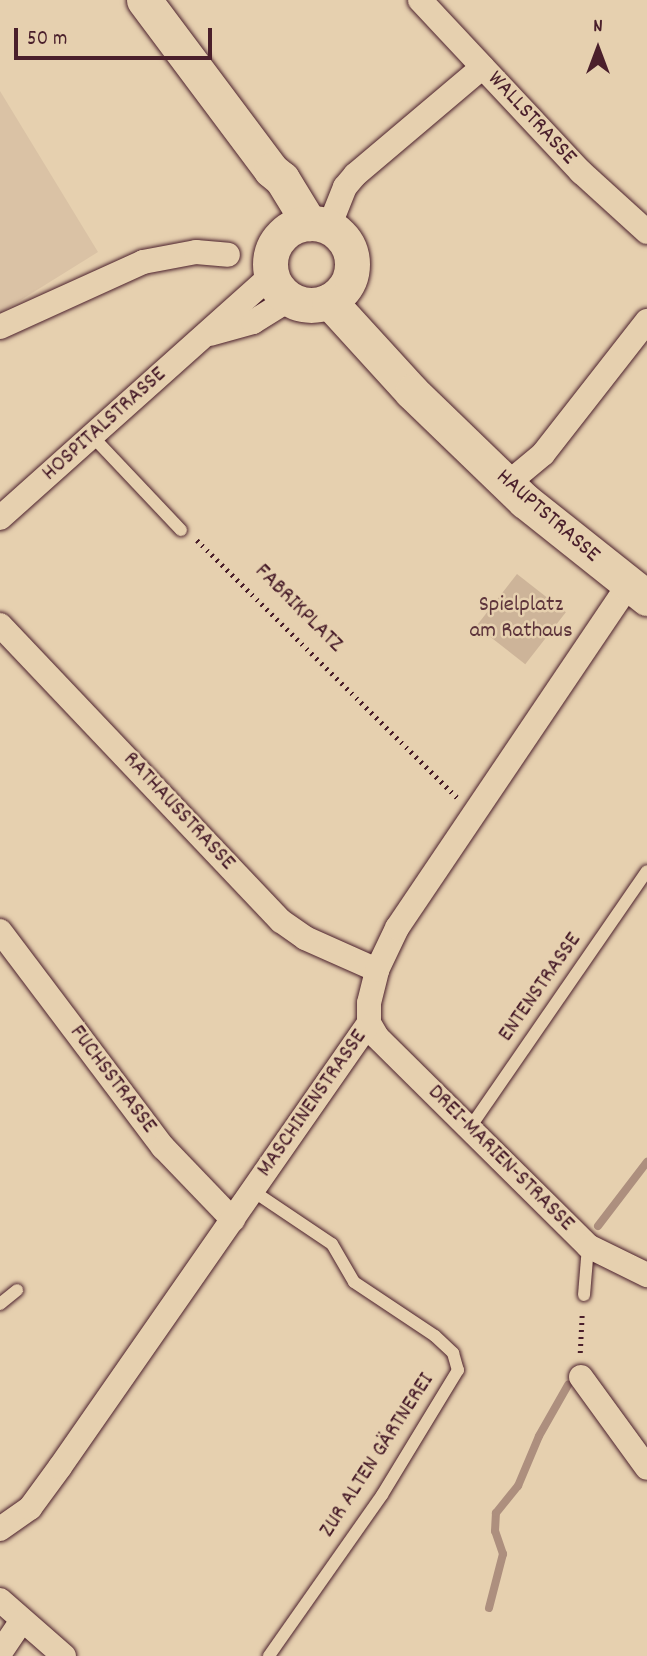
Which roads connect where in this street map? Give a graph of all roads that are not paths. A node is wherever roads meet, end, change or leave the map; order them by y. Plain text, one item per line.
1 (144, 0) edge
2 (424, 5) edge
3 (483, 67) junction
4 (308, 228) junction
5 (647, 232) edge
6 (228, 256) dead end
7 (281, 287) junction
8 (338, 293) junction
9 (647, 321) edge
10 (0, 327) edge
11 (93, 437) junction
12 (508, 484) junction
13 (0, 517) edge
14 (181, 530) road end
15 (638, 591) edge
16 (0, 625) edge
17 (647, 871) edge
18 (0, 931) edge
19 (377, 971) junction
20 (369, 1023) junction
21 (469, 1129) junction
22 (253, 1191) junction
23 (233, 1220) junction
24 (588, 1246) junction
25 (647, 1275) edge
26 (17, 1290) dead end
27 (583, 1295) road end
28 (0, 1304) edge
29 (581, 1377) road end
30 (647, 1468) edge
31 (0, 1529) edge
32 (0, 1600) edge
33 (21, 1622) junction
34 (0, 1653) edge
35 (64, 1656) edge
36 (268, 1656) edge

1 - 4 main road
2 - 3 street, WALLSTRASSE
3 - 4 street
3 - 5 street, WALLSTRASSE
4 - 7 main road
4 - 8 main road
6 - 10 street
7 - 8 main road
7 - 11 street, HOSPITALSTRASSE
8 - 12 main road, HAUPTSTRASSE
9 - 12 street
11 - 13 street, HOSPITALSTRASSE
11 - 14 lane
12 - 15 main road, HAUPTSTRASSE
15 - 19 street, MASCHINENSTRASSE
16 - 19 street, RATHAUSSTRASSE
17 - 21 lane, ENTENSTRASSE
18 - 23 street, FUCHSSTRASSE
19 - 20 street, MASCHINENSTRASSE
20 - 21 street, DREI-MARIEN-STRASSE
20 - 22 street, MASCHINENSTRASSE
21 - 24 street, DREI-MARIEN-STRASSE
22 - 23 street, MASCHINENSTRASSE
22 - 36 lane, ZUR ALTEN GÄRTNEREI
23 - 31 street, MASCHINENSTRASSE
24 - 25 street, DREI-MARIEN-STRASSE
24 - 27 lane
26 - 28 lane
29 - 30 street
32 - 33 street
33 - 34 street
33 - 35 street

